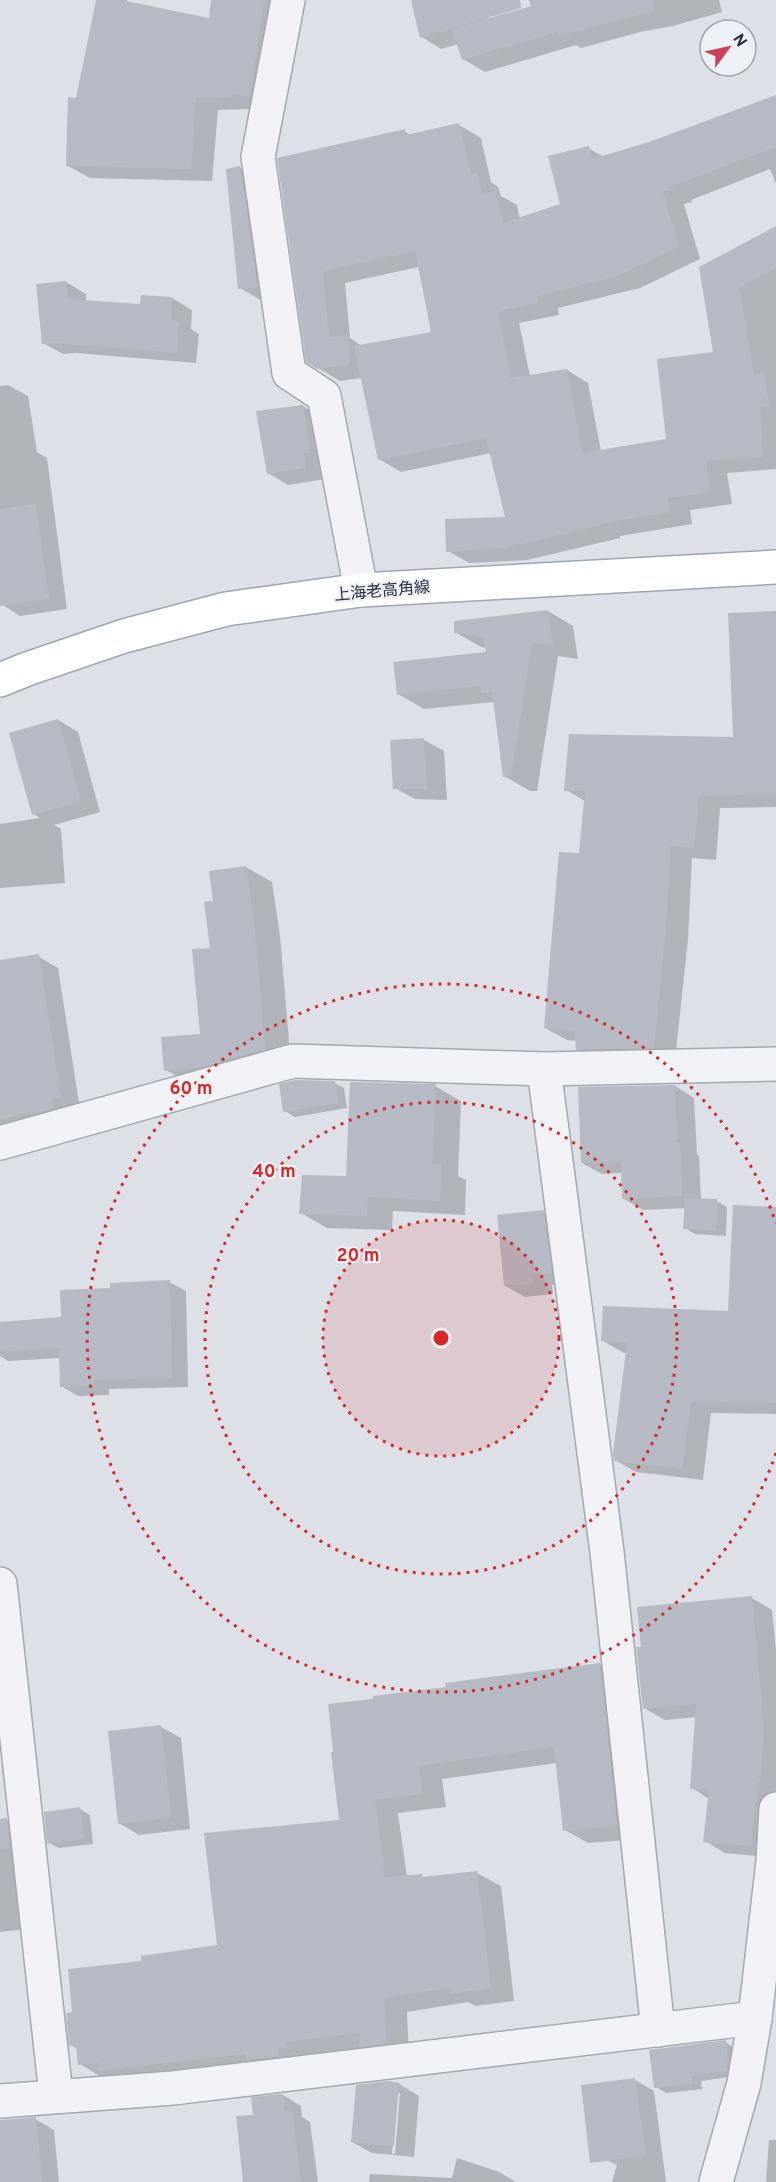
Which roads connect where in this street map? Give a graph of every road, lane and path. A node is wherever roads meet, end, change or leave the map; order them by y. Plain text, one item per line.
1 (288, 0) edge
2 (776, 567) edge
3 (361, 590) junction
4 (0, 680) edge
5 (776, 1064) edge
6 (544, 1069) junction
7 (0, 1143) edge
8 (0, 1584) edge
9 (776, 1809) edge
10 (755, 2018) junction
11 (658, 2030) junction
12 (56, 2095) junction
13 (0, 2101) edge
14 (716, 2182) edge

1 - 3 street
2 - 3 main road, 上海老高角線
3 - 4 main road, 上海老高角線
5 - 6 street
6 - 7 street
6 - 11 street
8 - 12 street
9 - 10 street
10 - 11 street
10 - 14 street
11 - 12 street
12 - 13 street

